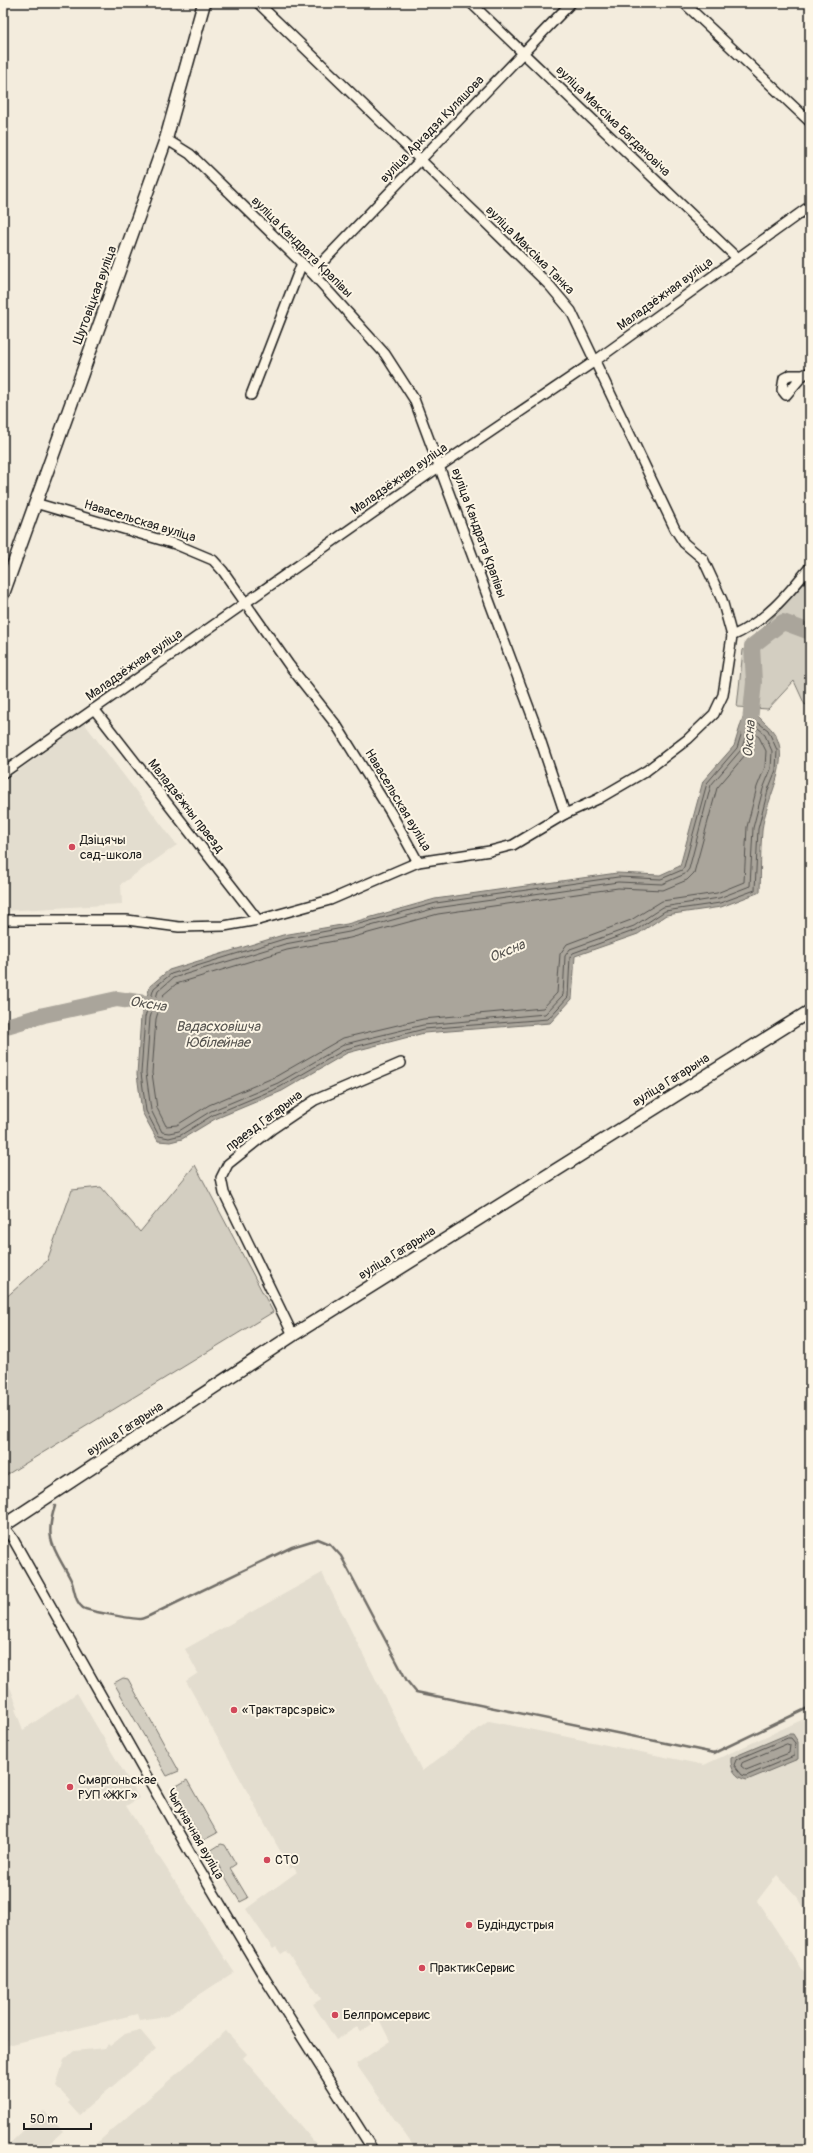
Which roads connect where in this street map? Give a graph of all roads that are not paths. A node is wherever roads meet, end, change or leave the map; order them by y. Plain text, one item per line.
1 (204, 3) edge
2 (258, 3) edge
3 (471, 3) edge
4 (571, 3) edge
5 (684, 3) edge
6 (523, 52) junction
7 (810, 122) edge
8 (166, 139) junction
9 (422, 160) junction
10 (810, 206) edge
11 (737, 258) junction
12 (302, 263) junction
13 (312, 273) junction
14 (595, 361) junction
15 (251, 395) dead end
16 (440, 466) junction
17 (35, 503) junction
18 (810, 567) edge
19 (3, 594) edge
20 (246, 603) junction
21 (732, 636) junction
22 (94, 709) junction
23 (3, 773) edge
24 (565, 814) junction
25 (418, 862) junction
26 (3, 920) edge
27 (258, 920) junction
28 (810, 1011) edge
29 (401, 1063) dead end
30 (293, 1335) junction
31 (3, 1526) edge
32 (374, 2150) edge

1 - 8 main road, Шутовіцкая вуліца
2 - 9 street, вуліца Максіма Танка
3 - 6 street, вуліца Максіма Багдановіча
4 - 6 street, вуліца Аркадзя Куляшова
5 - 7 street
6 - 9 street, вуліца Аркадзя Куляшова
6 - 11 street, вуліца Максіма Багдановіча
8 - 12 street, вуліца Кандрата Крапівы
8 - 17 main road, Шутовіцкая вуліца
9 - 13 street, вуліца Аркадзя Куляшова
9 - 14 street, вуліца Максіма Танка
10 - 11 street, Маладзёжная вуліца
11 - 14 street, Маладзёжная вуліца
12 - 13 street, вуліца Кандрата Крапівы
12 - 15 street
13 - 16 street, вуліца Кандрата Крапівы
14 - 16 street, Маладзёжная вуліца
14 - 21 street, вуліца Максіма Танка
16 - 20 street, Маладзёжная вуліца
16 - 24 street, вуліца Кандрата Крапівы
17 - 19 main road, Шутовіцкая вуліца
17 - 20 street, Навасельская вуліца
18 - 21 street
20 - 22 street, Маладзёжная вуліца
20 - 25 street, Навасельская вуліца
21 - 24 street, Навасельская вуліца
22 - 23 street, Маладзёжная вуліца
22 - 27 street, Маладзёжны праезд
24 - 25 street, Навасельская вуліца
25 - 27 street
26 - 27 street
28 - 30 main road, вуліца Гагарына
29 - 30 street, праезд Гагарына
30 - 31 main road, вуліца Гагарына
31 - 32 street, Чыгуначная вуліца

